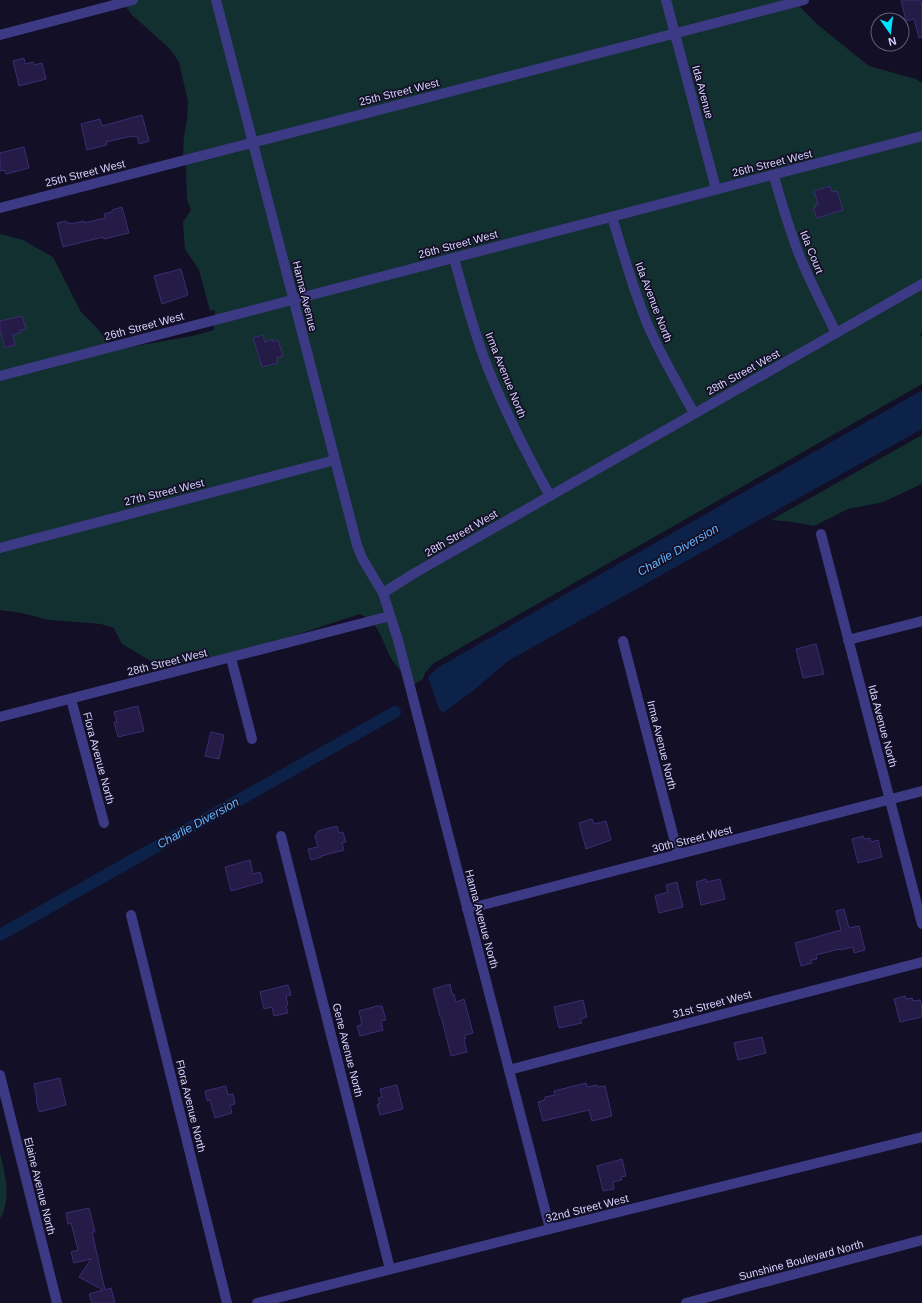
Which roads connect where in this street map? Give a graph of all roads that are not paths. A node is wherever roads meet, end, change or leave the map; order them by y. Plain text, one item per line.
1 (133, 0) edge
2 (216, 0) edge
3 (666, 0) edge
4 (804, 0) edge
5 (675, 33) junction
6 (0, 35) edge
7 (922, 136) edge
8 (253, 142) junction
9 (774, 176) junction
10 (716, 189) junction
11 (0, 208) edge
12 (612, 217) junction
13 (454, 258) junction
14 (922, 284) edge
15 (294, 300) junction
16 (836, 333) junction
17 (0, 376) edge
18 (694, 413) junction
19 (335, 460) junction
20 (550, 496) junction
21 (821, 534) dead end
22 (0, 548) edge
23 (383, 593) junction
24 (390, 616) junction
25 (922, 621) edge
26 (848, 640) junction
27 (623, 641) dead end
28 (231, 658) junction
29 (71, 699) junction
30 (0, 717) edge
31 (252, 739) dead end
32 (922, 792) edge
33 (890, 800) junction
34 (104, 823) dead end
35 (281, 836) dead end
36 (678, 854) junction
37 (467, 909) junction
38 (131, 915) dead end
39 (922, 924) edge
40 (922, 962) edge
41 (509, 1070) junction
42 (0, 1075) edge
43 (922, 1137) edge
44 (550, 1229) junction
45 (922, 1240) edge
46 (390, 1269) junction
47 (57, 1303) edge
48 (227, 1303) edge
49 (257, 1303) edge
50 (686, 1303) edge

1 - 6 street
2 - 8 street, Hanna Avenue
3 - 5 street, Ida Avenue
4 - 5 street, 25th Street West
5 - 8 street, 25th Street West
5 - 10 street, Ida Avenue
7 - 9 street, 26th Street West
8 - 11 street, 25th Street West
8 - 15 street, Hanna Avenue
9 - 10 street, 26th Street West
9 - 16 street, Ida Court
10 - 12 street, 26th Street West
12 - 13 street, 26th Street West
12 - 18 street, Ida Avenue North
13 - 15 street, 26th Street West
13 - 20 street, Irma Avenue North
14 - 16 street, 28th Street West
15 - 17 street, 26th Street West
15 - 19 street, Hanna Avenue
16 - 18 street, 28th Street West
18 - 20 street, 28th Street West
19 - 22 street, 27th Street West
19 - 23 street, Hanna Avenue
20 - 23 street, 28th Street West
21 - 26 street, Ida Avenue North
23 - 24 street
24 - 28 street, 28th Street West
24 - 37 street, Hanna Avenue North
25 - 26 street
26 - 33 street, Ida Avenue North
27 - 36 street, Irma Avenue North
28 - 29 street, 28th Street West
28 - 31 street
29 - 30 street, 28th Street West
29 - 34 street, Flora Avenue North
32 - 33 street, 30th Street West
33 - 36 street, 30th Street West
33 - 39 street, Ida Avenue North
35 - 46 street, Gene Avenue North
36 - 37 street, 30th Street West
37 - 41 street, Hanna Avenue North
38 - 48 street, Flora Avenue North
40 - 41 street, 31st Street West
41 - 44 street, Hanna Avenue North
42 - 47 street, Elaine Avenue North
43 - 44 street, 32nd Street West
44 - 46 street, 32nd Street West
45 - 50 street, Sunshine Boulevard North
46 - 49 street, 32nd Street West

